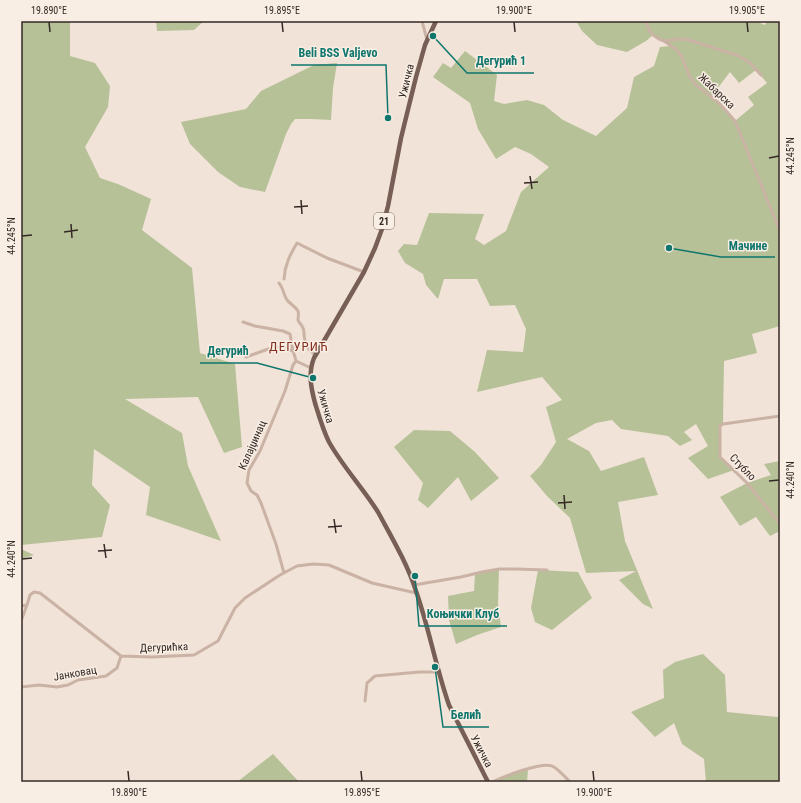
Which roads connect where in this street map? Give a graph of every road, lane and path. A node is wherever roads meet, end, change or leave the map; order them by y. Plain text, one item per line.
1 (422, 21) edge
2 (436, 21) edge
3 (646, 21) edge
4 (427, 40) junction
5 (664, 41) junction
6 (761, 75) dead end
7 (780, 230) edge
8 (364, 272) junction
9 (284, 279) dead end
10 (279, 283) dead end
11 (243, 322) dead end
12 (293, 351) junction
13 (315, 355) junction
14 (246, 357) dead end
15 (296, 361) junction
16 (311, 368) junction
17 (780, 416) edge
18 (780, 524) edge
19 (547, 570) dead end
20 (284, 573) junction
21 (414, 585) junction
22 (417, 593) junction
23 (21, 606) edge
24 (27, 606) junction
25 (21, 621) edge
26 (122, 656) junction
27 (440, 672) junction
28 (21, 687) edge
29 (365, 701) dead end
30 (488, 782) edge
31 (492, 782) edge
32 (570, 782) edge

1 - 4 street
2 - 4 main road, Ужичка / 21
3 - 5 street, Жабарска
4 - 8 main road, Ужичка / 21
5 - 6 street
5 - 7 street, Жабарска
8 - 9 street
8 - 13 main road, Ужичка / 21
10 - 13 street
11 - 12 street
12 - 14 street
12 - 15 street
13 - 16 main road, Ужичка / 21
15 - 16 street
15 - 20 street, Калајџинац
16 - 21 main road, Ужичка / 21
17 - 18 street, Стубло
19 - 21 street
20 - 22 street, Дегурићка
20 - 26 street, Дегурићка
21 - 22 main road, Ужичка / 21
22 - 27 main road, Ужичка / 21
23 - 24 street
24 - 25 street
24 - 26 street
26 - 28 street, Јанковац
27 - 29 street
27 - 30 main road, Ужичка / 21
31 - 32 street

